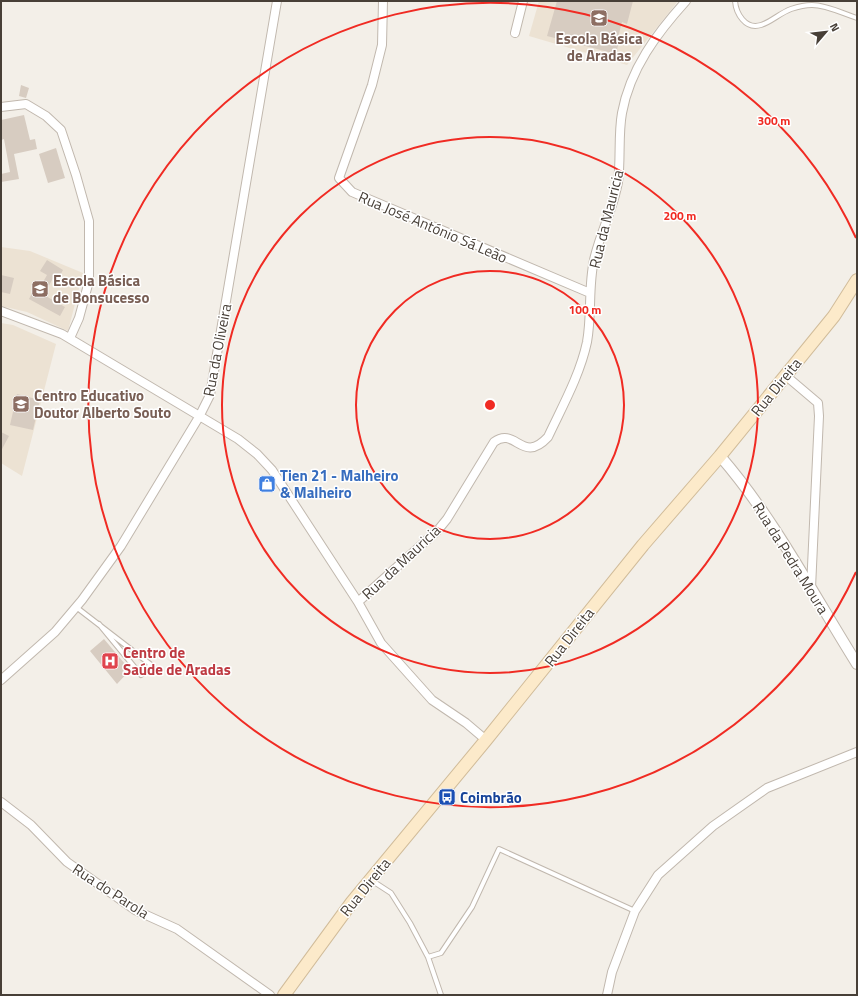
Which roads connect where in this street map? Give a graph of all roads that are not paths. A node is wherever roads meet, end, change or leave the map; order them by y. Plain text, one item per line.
1 (277, 1) edge
2 (383, 1) edge
3 (523, 1) edge
4 (686, 1) edge
5 (735, 1) edge
6 (857, 18) edge
7 (515, 33) dead end
8 (1, 107) edge
9 (857, 280) edge
10 (590, 293) junction
11 (1, 311) edge
12 (70, 338) junction
13 (785, 375) junction
14 (199, 417) junction
15 (720, 456) junction
16 (810, 588) junction
17 (358, 602) junction
18 (76, 606) junction
19 (99, 624) junction
20 (857, 663) edge
21 (1, 680) edge
22 (486, 740) junction
23 (857, 752) edge
24 (1, 802) edge
25 (370, 880) junction
26 (635, 911) junction
27 (428, 957) junction
28 (270, 995) edge
29 (284, 995) edge
30 (441, 995) edge
31 (607, 995) edge

1 - 14 street, Rua da Oliveira
2 - 10 street, Rua José António Sá Leão
3 - 7 street
4 - 10 street, Rua da Mauricia
5 - 6 lane
8 - 12 street
9 - 13 main road, Rua Direita
10 - 17 street, Rua da Mauricia
11 - 12 street
12 - 14 street
13 - 15 main road, Rua Direita
13 - 16 street
14 - 17 street
14 - 18 street, Rua da Oliveira
15 - 16 street, Rua da Pedra Moura
15 - 22 main road, Rua Direita
16 - 20 street, Rua da Pedra Moura
17 - 22 street
18 - 19 lane
18 - 21 street, Rua da Oliveira
19 - 19 lane
22 - 25 main road, Rua Direita
23 - 26 street
24 - 28 street, Rua do Parola
25 - 27 lane
25 - 29 main road, Rua Direita
26 - 27 lane
26 - 31 street
27 - 30 lane

